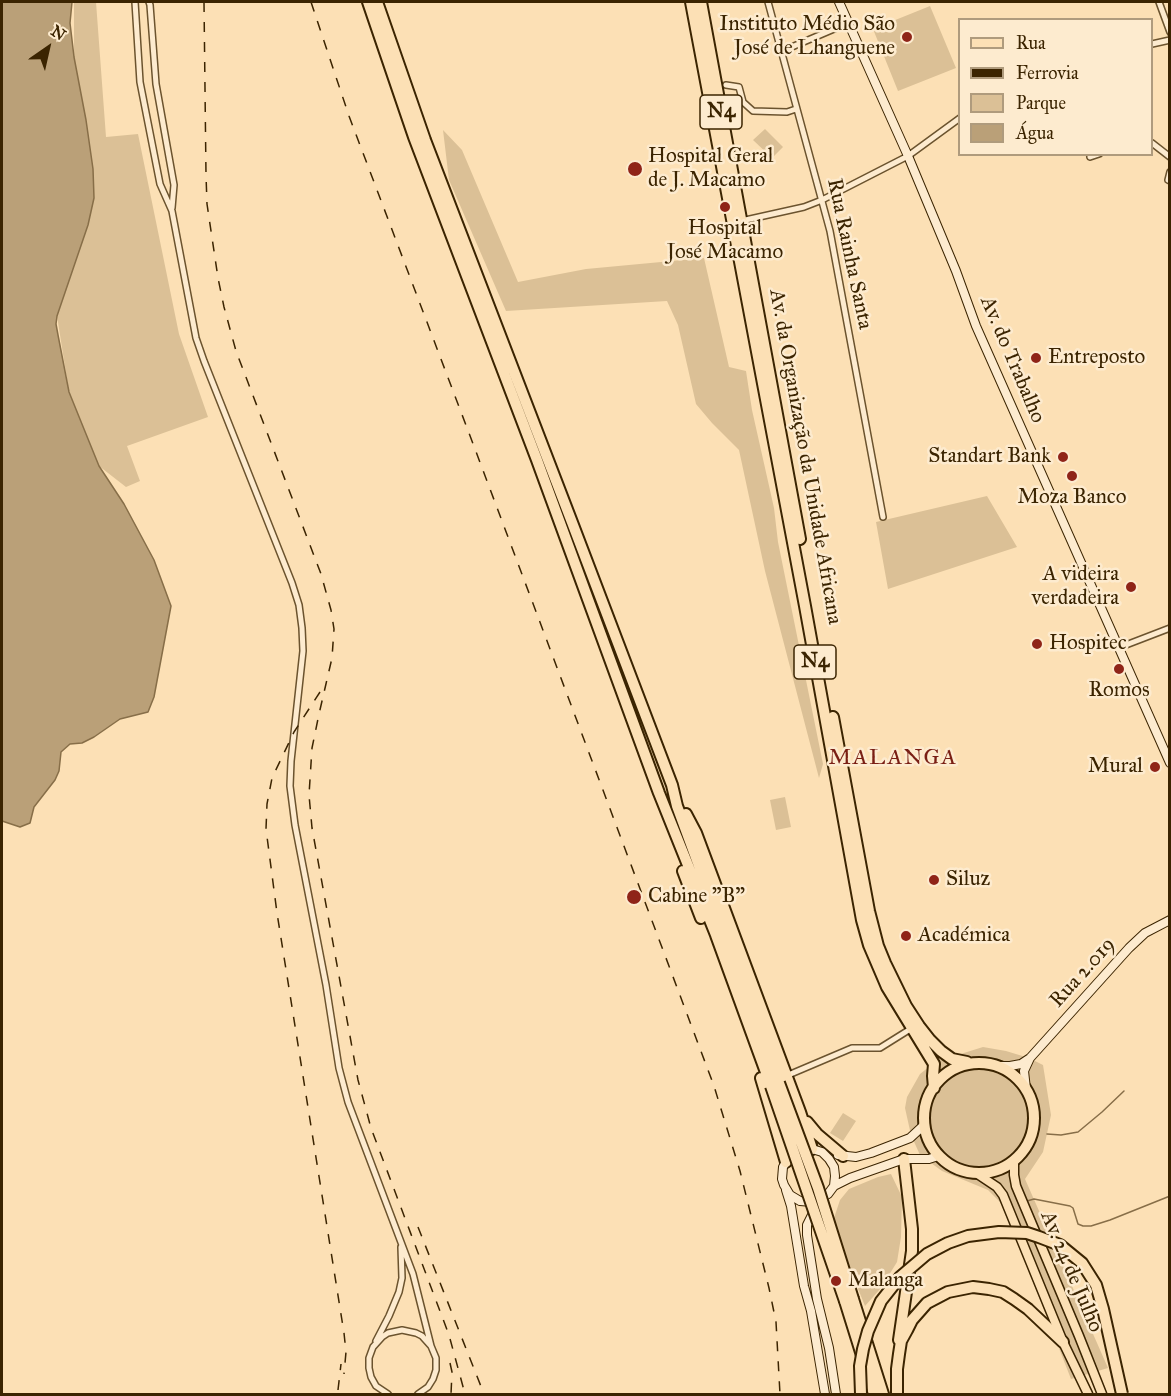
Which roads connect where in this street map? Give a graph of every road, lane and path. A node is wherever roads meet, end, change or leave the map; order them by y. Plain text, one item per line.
1 (135, 2) edge
2 (149, 2) edge
3 (368, 2) edge
4 (377, 2) edge
5 (691, 2) edge
6 (701, 2) edge
7 (768, 2) edge
8 (839, 2) edge
9 (1159, 2) edge
10 (848, 22) junction
11 (1170, 32) edge
12 (1170, 40) edge
13 (1153, 44) edge
14 (780, 52) junction
15 (726, 85) dead end
16 (796, 109) junction
17 (958, 119) edge
18 (1153, 145) edge
19 (908, 156) junction
20 (1093, 156) edge
21 (1090, 157) dead end
22 (1170, 157) edge
23 (1170, 172) edge
24 (1170, 181) edge
25 (822, 200) junction
26 (172, 211) junction
27 (737, 222) junction
28 (883, 517) dead end
29 (1170, 628) edge
30 (1118, 648) junction
31 (1170, 763) edge
32 (659, 793) junction
33 (1170, 920) edge
34 (913, 1028) junction
35 (1030, 1058) junction
36 (967, 1062) junction
37 (1001, 1066) junction
38 (779, 1082) junction
39 (934, 1088) junction
40 (1026, 1089) junction
41 (801, 1112) junction
42 (924, 1125) junction
43 (817, 1150) junction
44 (843, 1156) junction
45 (938, 1156) junction
46 (904, 1158) junction
47 (1014, 1161) junction
48 (786, 1162) junction
49 (979, 1175) junction
50 (834, 1186) junction
51 (786, 1190) junction
52 (818, 1200) junction
53 (401, 1243) junction
54 (849, 1300) junction
55 (1065, 1345) junction
56 (431, 1346) junction
57 (373, 1347) junction
58 (899, 1354) junction
59 (388, 1395) edge
60 (418, 1395) edge
61 (825, 1395) edge
62 (836, 1395) edge
63 (861, 1395) edge
64 (874, 1395) edge
65 (883, 1395) edge
66 (897, 1395) edge
67 (1088, 1395) edge
68 (1102, 1395) edge
69 (1122, 1395) edge

1 - 26 street
2 - 26 street
3 - 32 highway
4 - 38 highway
5 - 27 highway, N4
6 - 27 highway, Av. da Organização da Unidade Africana / N4
7 - 14 street, Rua Rainha Santa
8 - 10 main road, Av. do Trabalho
9 - 11 street
10 - 14 street
10 - 19 main road, Av. do Trabalho
12 - 13 street
14 - 16 street, Rua Rainha Santa
15 - 16 street
16 - 25 street, Rua Rainha Santa
17 - 19 street
18 - 22 street
19 - 25 street
19 - 30 main road, Av. do Trabalho
20 - 21 street
23 - 24 street
25 - 27 street
25 - 28 street, Rua Rainha Santa
26 - 53 street
27 - 34 highway, Av. da Organização da Unidade Africana / N4
27 - 36 highway, Av. da Organização da Unidade Africana / N4
29 - 30 street
30 - 31 main road, Av. do Trabalho
32 - 38 highway
32 - 48 highway
33 - 35 main road, Rua 2.019
34 - 38 street
34 - 39 highway, Av. da Organização da Unidade Africana / N4
35 - 37 main road
35 - 40 main road
36 - 37 highway
36 - 39 highway
37 - 40 highway
38 - 41 highway
38 - 54 highway, bridge
39 - 42 highway
40 - 47 highway
41 - 43 highway
41 - 44 highway
42 - 44 main road
42 - 45 highway
43 - 44 main road
43 - 48 main road
43 - 50 main road
45 - 46 main road
45 - 49 highway
46 - 50 main road
46 - 58 highway
47 - 49 highway
47 - 68 main road, Av. 24 de Julho
48 - 51 main road
49 - 55 main road, Av. 24 de Julho
50 - 52 main road
51 - 52 main road
51 - 61 main road
52 - 62 main road
53 - 56 street
53 - 57 street
54 - 64 highway
54 - 65 highway
55 - 58 highway
55 - 67 main road, Av. 24 de Julho
56 - 57 street
56 - 60 street
57 - 59 street
58 - 66 highway
63 - 69 highway, bridge

